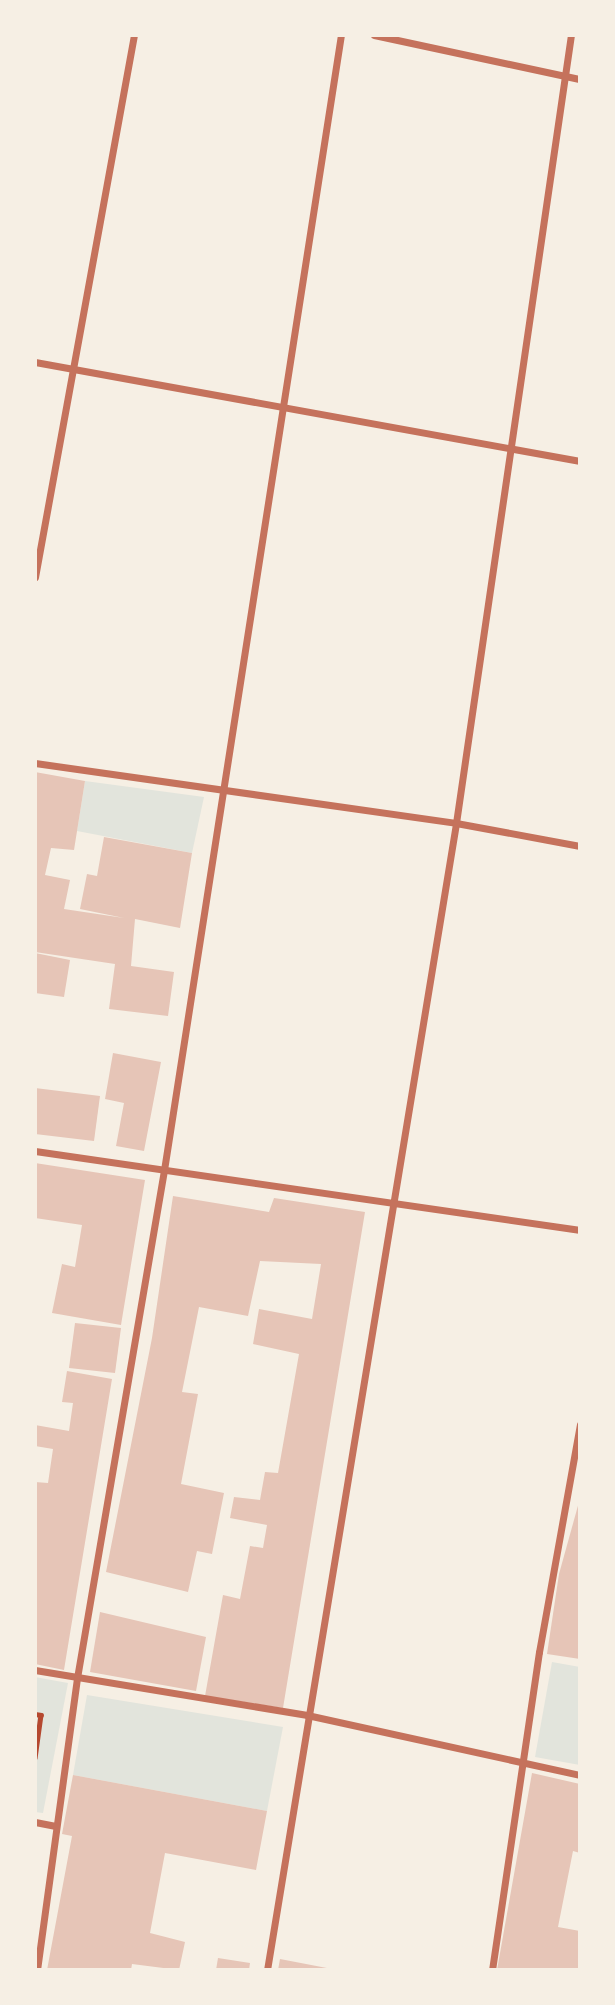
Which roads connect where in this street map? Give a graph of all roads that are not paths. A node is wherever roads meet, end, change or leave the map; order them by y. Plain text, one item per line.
1 (134, 35) edge
2 (341, 35) edge
3 (374, 35) edge
4 (571, 35) edge
5 (564, 76) junction
6 (580, 79) edge
7 (35, 362) edge
8 (73, 370) junction
9 (282, 408) junction
10 (512, 449) junction
11 (580, 461) edge
12 (35, 577) edge
13 (35, 763) edge
14 (221, 789) junction
15 (456, 823) junction
16 (580, 846) edge
17 (35, 1151) edge
18 (164, 1170) junction
19 (392, 1201) junction
20 (580, 1230) edge
21 (580, 1425) edge
22 (35, 1670) edge
23 (77, 1678) junction
24 (307, 1716) junction
25 (523, 1762) junction
26 (580, 1774) edge
27 (35, 1822) edge
28 (57, 1826) junction
29 (37, 1970) edge
30 (267, 1970) edge
31 (492, 1970) edge

1 - 8 street
2 - 9 street
3 - 5 street
4 - 5 street
5 - 6 street
5 - 10 street
7 - 8 street
8 - 9 street
8 - 12 street
9 - 10 street
9 - 14 street
10 - 11 street
10 - 15 street
13 - 14 street
14 - 15 street
14 - 18 street
15 - 16 street
15 - 19 street
17 - 18 street
18 - 19 street
18 - 23 street
19 - 20 street
19 - 24 street
21 - 25 street
22 - 23 street
23 - 24 street
23 - 28 street
24 - 25 street
24 - 30 street
25 - 26 street
25 - 31 street
27 - 28 street
28 - 29 street

